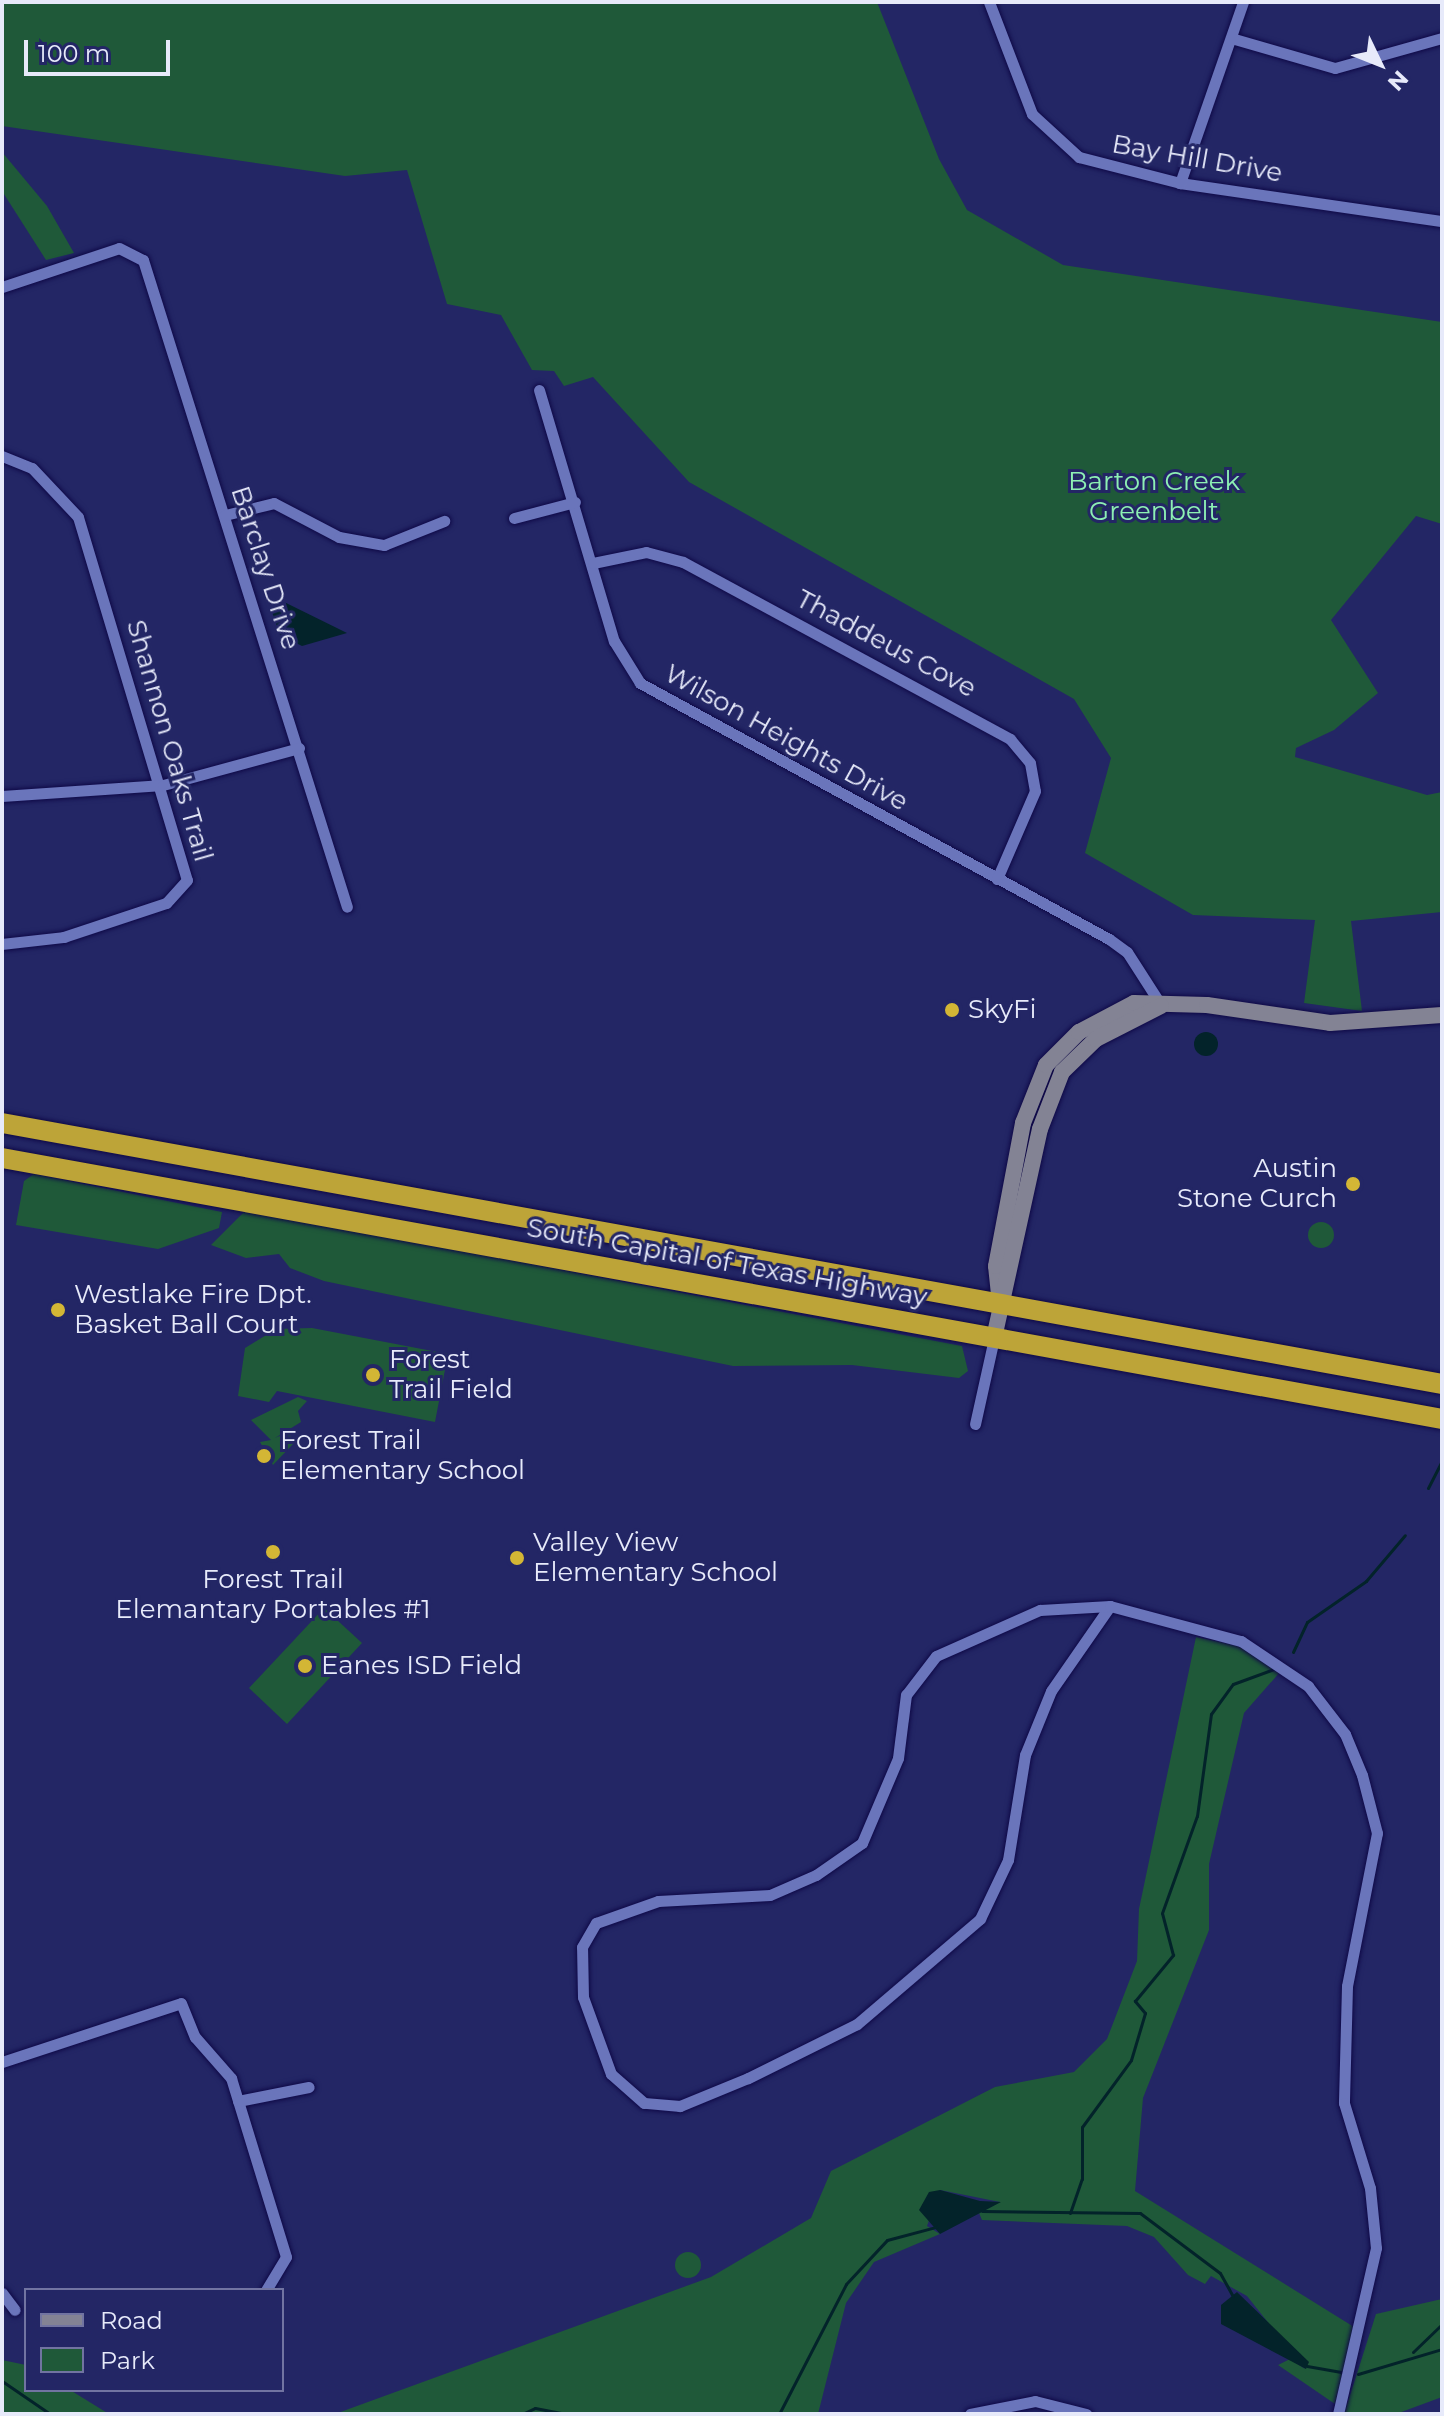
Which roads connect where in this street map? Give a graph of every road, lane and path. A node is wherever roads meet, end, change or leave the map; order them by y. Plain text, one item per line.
1 (989, 2) edge
2 (1243, 2) edge
3 (1231, 38) junction
4 (1442, 38) edge
5 (1180, 183) junction
6 (1442, 221) edge
7 (2, 287) edge
8 (539, 390) dead end
9 (2, 456) edge
10 (575, 502) junction
11 (225, 515) junction
12 (514, 518) dead end
13 (444, 521) dead end
14 (593, 563) junction
15 (299, 748) junction
16 (163, 785) junction
17 (2, 796) edge
18 (997, 879) junction
19 (347, 907) dead end
20 (2, 944) edge
21 (1161, 1006) junction
22 (1442, 1015) edge
23 (2, 1123) edge
24 (2, 1158) edge
25 (1000, 1304) junction
26 (994, 1338) junction
27 (1442, 1384) edge
28 (1442, 1419) edge
29 (975, 1424) dead end
30 (1110, 1606) junction
31 (2, 2062) edge
32 (309, 2087) dead end
33 (238, 2101) junction
34 (267, 2288) edge
35 (2, 2293) edge
36 (15, 2310) dead end
37 (970, 2414) edge
38 (1086, 2414) edge
39 (1338, 2414) edge

1 - 5 street, Bay Hill Drive
2 - 3 street
3 - 4 street
3 - 5 street
5 - 6 street, Bay Hill Drive
7 - 11 street, Barclay Drive
8 - 10 street, Wilson Heights Drive
9 - 16 street, Shannon Oaks Trail
10 - 12 street
10 - 14 street, Wilson Heights Drive
11 - 13 street
11 - 15 street, Barclay Drive
14 - 18 street, Wilson Heights Drive
14 - 18 street, Thaddeus Cove
15 - 16 street
15 - 19 street, Barclay Drive
16 - 17 street
16 - 20 street, Shannon Oaks Trail
18 - 21 street, Wilson Heights Drive
21 - 22 street
21 - 25 street
23 - 25 highway, South Capital of Texas Highway
24 - 26 highway, South Capital of Texas Highway
25 - 26 street
25 - 27 highway, South Capital of Texas Highway
26 - 28 highway, South Capital of Texas Highway
26 - 29 street
30 - 30 street
30 - 39 street
31 - 33 street
32 - 33 street
33 - 34 street
35 - 36 street
37 - 38 street

